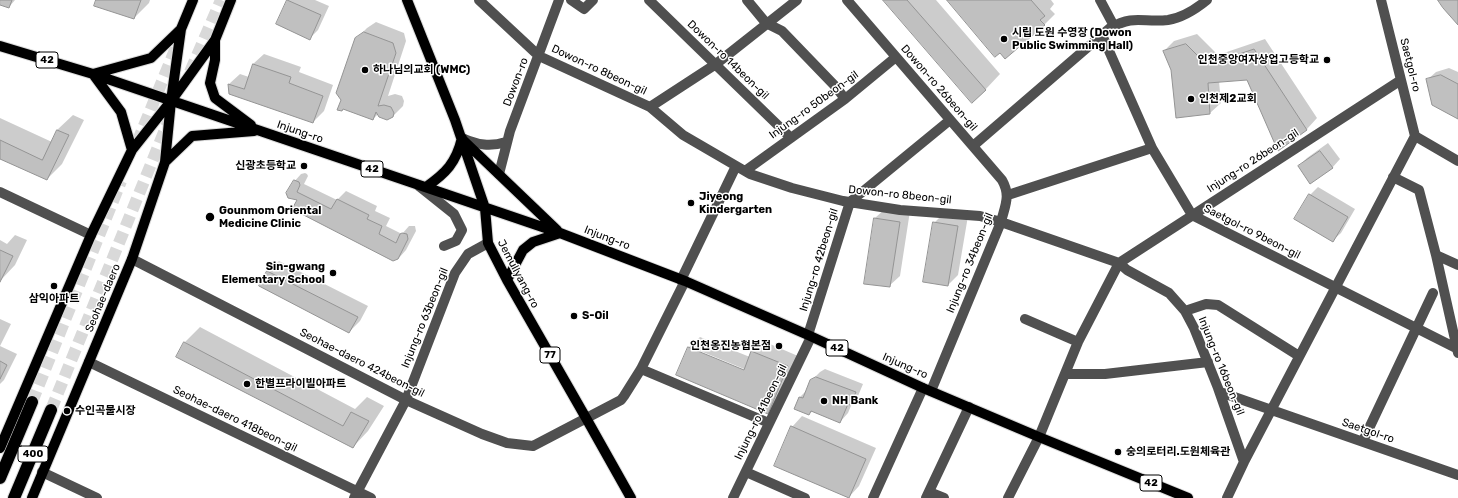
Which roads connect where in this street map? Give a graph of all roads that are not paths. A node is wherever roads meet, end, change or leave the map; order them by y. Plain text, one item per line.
1 (193, 0) edge
2 (231, 0) edge
3 (407, 0) edge
4 (479, 0) edge
5 (559, 0) edge
6 (571, 0) edge
7 (593, 0) edge
8 (649, 0) edge
9 (747, 0) edge
10 (797, 0) edge
11 (847, 0) edge
12 (1100, 0) edge
13 (1207, 0) edge
14 (1381, 0) edge
15 (766, 23) junction
16 (1114, 26) junction
17 (181, 30) junction
18 (1102, 35) junction
19 (215, 40) junction
20 (0, 46) edge
21 (539, 56) junction
22 (896, 57) junction
23 (716, 64) junction
24 (93, 74) junction
25 (1402, 80) junction
26 (845, 99) junction
27 (171, 101) junction
28 (650, 107) junction
29 (950, 120) junction
30 (259, 130) junction
31 (1415, 136) junction
32 (462, 138) junction
33 (791, 138) junction
34 (506, 142) junction
35 (973, 146) junction
36 (1152, 148) junction
37 (132, 150) junction
38 (1458, 161) edge
39 (165, 162) junction
40 (741, 169) junction
41 (499, 174) junction
42 (1393, 177) junction
43 (422, 186) junction
44 (0, 192) edge
45 (1008, 195) junction
46 (850, 202) junction
47 (485, 208) junction
48 (1192, 215) junction
49 (1001, 222) junction
50 (560, 233) junction
51 (92, 235) junction
52 (488, 243) junction
53 (444, 246) dead end
54 (1436, 255) junction
55 (132, 259) junction
56 (1118, 263) junction
57 (1458, 264) edge
58 (507, 280) junction
59 (683, 280) junction
60 (1335, 288) junction
61 (1434, 293) dead end
62 (1185, 311) junction
63 (1025, 319) dead end
64 (1418, 328) junction
65 (810, 336) junction
66 (1078, 342) junction
67 (1458, 350) edge
68 (1299, 356) junction
69 (89, 362) junction
70 (1208, 362) junction
71 (640, 369) junction
72 (1065, 374) junction
73 (927, 389) junction
74 (1220, 392) junction
75 (406, 400) junction
76 (32, 402) tunnel mouth
77 (969, 407) junction
78 (51, 410) tunnel mouth
79 (1271, 410) junction
80 (586, 418) junction
81 (769, 423) junction
82 (1039, 437) junction
83 (1363, 441) junction
84 (0, 448) edge
85 (1244, 462) junction
86 (42, 472) junction
87 (746, 472) junction
88 (1458, 475) edge
89 (0, 478) edge
90 (356, 495) edge
91 (927, 495) edge
92 (14, 498) edge
93 (32, 498) edge
94 (97, 498) edge
95 (371, 498) edge
96 (631, 498) edge
97 (734, 498) edge
98 (804, 498) edge
99 (873, 498) edge
100 (944, 498) edge
101 (1008, 498) edge
102 (1188, 498) edge
103 (1227, 498) edge

1 - 17 main road, Seohae-daero
2 - 19 main road
3 - 32 main road, Jemullyang-ro
4 - 21 street, Dowon-ro 8beon-gil
5 - 21 street, Dowon-ro
6 - 7 street
8 - 23 street, Dowon-ro 14beon-gil
9 - 15 street
10 - 15 street
11 - 22 street, Dowon-ro 26beon-gil
12 - 16 street
13 - 16 street
14 - 25 street, Saetgol-ro
15 - 23 street
15 - 26 street
16 - 18 street
17 - 24 main road
17 - 27 main road, Seohae-daero
18 - 35 street
18 - 36 street, Saetgol-ro 9beon-gil
19 - 27 main road
19 - 30 main road
20 - 24 main road, Injung-ro / 42
21 - 28 street, Dowon-ro 8beon-gil
21 - 34 street, Dowon-ro
22 - 26 street, Injung-ro 50beon-gil
22 - 29 street, Dowon-ro 26beon-gil
23 - 28 street
23 - 33 street, Dowon-ro 14beon-gil
24 - 27 main road, Injung-ro / 42
24 - 37 main road
25 - 31 street, Saetgol-ro
25 - 48 street, Injung-ro 26beon-gil
26 - 33 street, Injung-ro 50beon-gil
27 - 30 main road, Injung-ro / 42
27 - 37 main road
27 - 39 main road, Seohae-daero
28 - 40 street, Dowon-ro 8beon-gil
29 - 35 street, Dowon-ro 26beon-gil
29 - 46 street, Injung-ro 42beon-gil
30 - 39 main road
30 - 43 main road, Injung-ro / 42
31 - 38 street
31 - 42 street
32 - 34 street
32 - 41 main road
32 - 43 main road
32 - 47 main road, Jemullyang-ro
33 - 40 street, Injung-ro 50beon-gil
34 - 41 street, Dowon-ro
35 - 45 street, Dowon-ro 26beon-gil
36 - 45 street
36 - 48 street, Saetgol-ro 9beon-gil
37 - 51 main road
39 - 55 main road, Seohae-daero
40 - 46 street, Dowon-ro 8beon-gil
40 - 59 street, Injung-ro 50beon-gil
41 - 50 main road
42 - 54 street
42 - 60 street
43 - 47 main road, Injung-ro / 42
43 - 53 street
44 - 51 street
45 - 49 street, Injung-ro 34beon-gil
46 - 49 street, Dowon-ro 8beon-gil
46 - 65 street, Injung-ro 42beon-gil
47 - 50 main road, Injung-ro / 42
47 - 52 main road, Jemullyang-ro / 77
48 - 56 street, Injung-ro 26beon-gil
48 - 60 street, Saetgol-ro 9beon-gil
49 - 56 street, Dowon-ro 8beon-gil
49 - 73 street, Injung-ro 34beon-gil
50 - 58 main road
50 - 59 main road, Injung-ro / 42
51 - 84 main road
52 - 58 main road, Jemullyang-ro / 77
52 - 75 street, Injung-ro 63beon-gil
54 - 57 street
54 - 67 street
55 - 69 main road, Seohae-daero
55 - 75 street, Seohae-daero 424beon-gil
56 - 62 street
56 - 66 street
58 - 80 main road, Jemullyang-ro / 77
59 - 65 main road, Injung-ro / 42
59 - 71 street, Injung-ro 50beon-gil
60 - 64 street, Saetgol-ro 9beon-gil
60 - 68 street
61 - 64 street
62 - 68 street, Injung-ro 16beon-gil
62 - 70 street, Injung-ro 16beon-gil
63 - 66 street
64 - 67 street, Saetgol-ro 9beon-gil
64 - 83 street
65 - 73 main road, Injung-ro / 42
65 - 81 street, Injung-ro 41beon-gil
66 - 72 street
68 - 79 street
69 - 86 main road, Seohae-daero
69 - 90 street, Seohae-daero 418beon-gil
70 - 72 street
70 - 74 street, Injung-ro 16beon-gil
71 - 80 street, Seohae-daero 424beon-gil
71 - 81 street
72 - 82 street
73 - 77 main road, Injung-ro / 42
73 - 99 street, Injung-ro 34beon-gil
74 - 79 street, Saetgol-ro
74 - 85 street, Injung-ro 16beon-gil
75 - 80 street, Seohae-daero 424beon-gil
75 - 90 street, Injung-ro 63beon-gil
76 - 89 highway, 400
77 - 82 main road, Injung-ro / 42
77 - 91 street
78 - 92 highway, 400
79 - 83 street, Saetgol-ro
79 - 85 street
80 - 96 main road, Jemullyang-ro / 77
81 - 87 street, Injung-ro 41beon-gil
82 - 101 street
82 - 102 main road, Injung-ro / 42
83 - 88 street, Saetgol-ro
85 - 103 street
86 - 93 main road, Seohae-daero
86 - 94 street
87 - 97 street, Injung-ro 41beon-gil
87 - 98 street
90 - 95 street, Seohae-daero 418beon-gil
91 - 100 street

